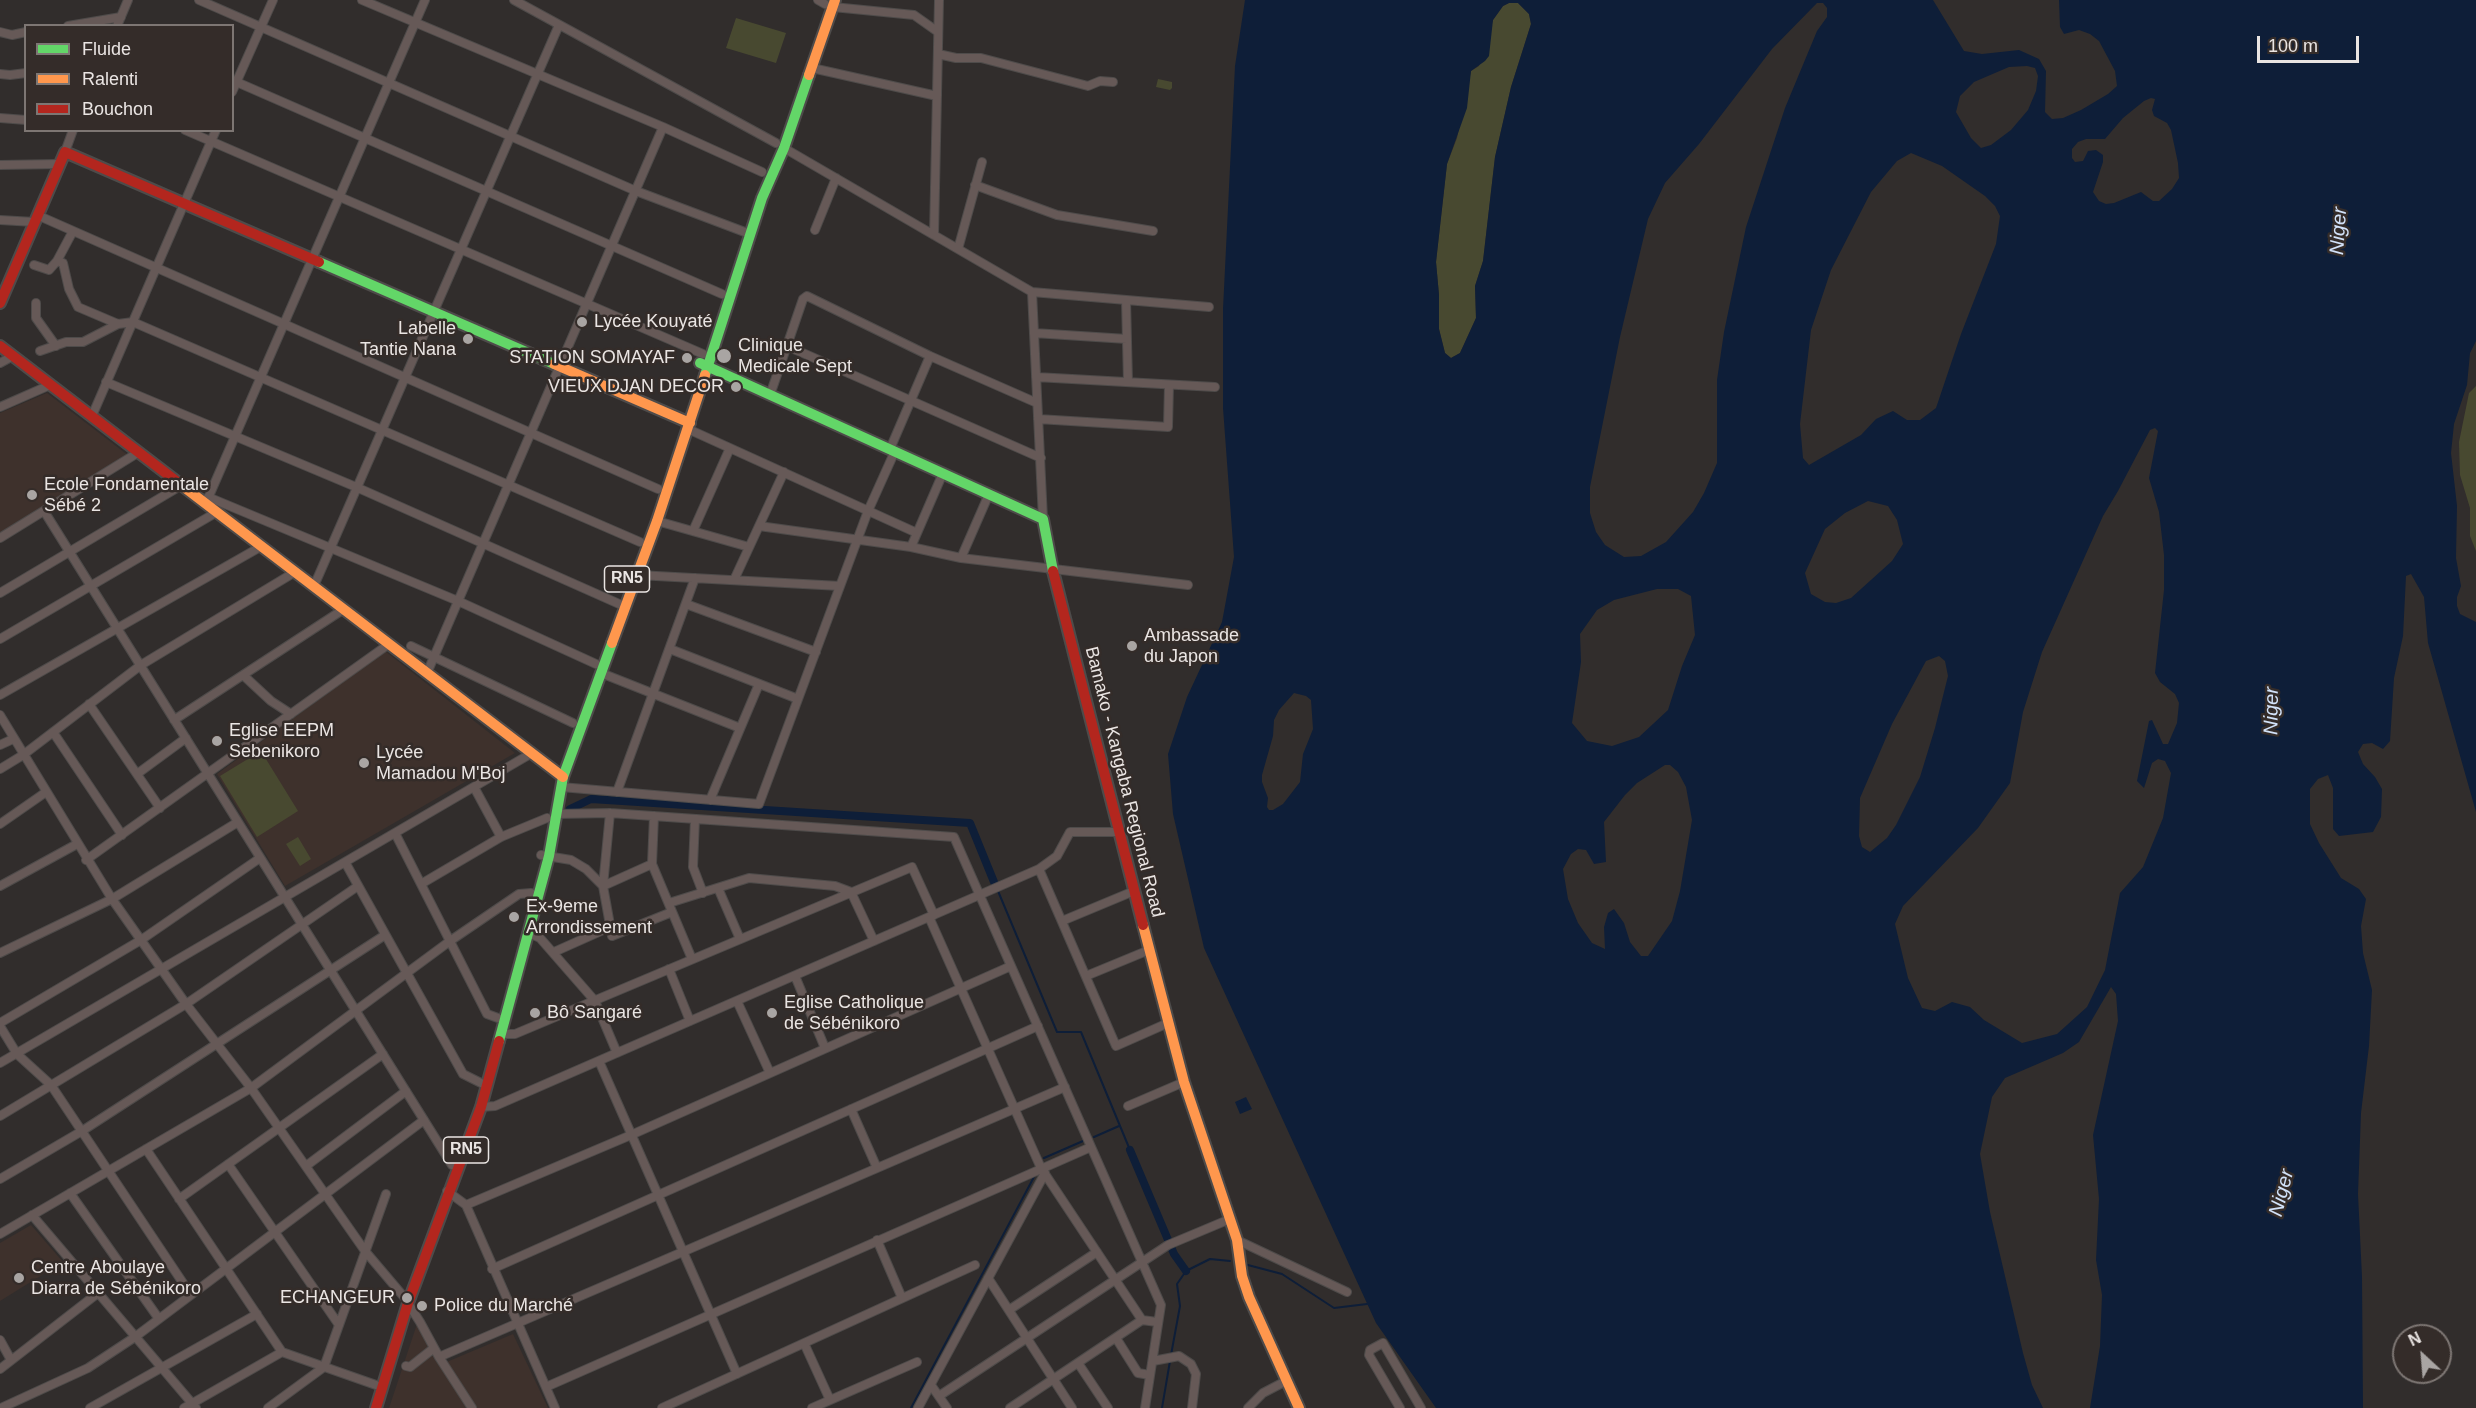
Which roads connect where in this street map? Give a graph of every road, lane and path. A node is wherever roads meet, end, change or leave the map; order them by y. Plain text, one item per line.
1 (128, 0) edge
2 (199, 0) edge
3 (273, 0) edge
4 (362, 0) edge
5 (425, 0) edge
6 (514, 0) edge
7 (939, 0) edge
8 (827, 2) edge
9 (121, 17) junction
10 (415, 23) junction
11 (80, 24) edge
12 (118, 24) edge
13 (560, 25) junction
14 (261, 27) junction
15 (0, 32) edge
16 (24, 32) edge
17 (939, 32) junction
18 (938, 54) junction
19 (812, 68) junction
20 (24, 73) edge
21 (0, 74) edge
22 (538, 74) junction
23 (235, 81) edge
24 (1113, 82) dead end
25 (389, 83) junction
26 (937, 96) junction
27 (0, 118) edge
28 (24, 120) edge
29 (663, 127) junction
30 (72, 132) edge
31 (189, 132) edge
32 (215, 132) edge
33 (512, 137) junction
34 (365, 138) junction
35 (211, 142) junction
36 (780, 146) junction
37 (64, 152) junction
38 (982, 162) dead end
39 (59, 164) junction
40 (0, 165) edge
41 (762, 172) junction
42 (836, 178) junction
43 (975, 185) junction
44 (636, 191) junction
45 (488, 192) junction
46 (339, 198) junction
47 (184, 203) junction
48 (36, 219) junction
49 (0, 220) edge
50 (815, 230) dead end
51 (73, 231) junction
52 (1153, 231) dead end
53 (746, 233) junction
54 (934, 235) junction
55 (612, 246) junction
56 (958, 249) junction
57 (461, 251) junction
58 (312, 259) junction
59 (57, 261) junction
60 (34, 265) dead end
61 (156, 267) junction
62 (1032, 292) junction
63 (722, 294) junction
64 (1, 297) edge
65 (1126, 300) junction
66 (36, 303) dead end
67 (586, 306) junction
68 (1209, 307) dead end
69 (434, 312) junction
70 (133, 322) junction
71 (118, 324) junction
72 (284, 324) junction
73 (1034, 333) junction
74 (1127, 339) junction
75 (0, 346) edge
76 (56, 346) junction
77 (787, 346) junction
78 (40, 351) dead end
79 (14, 356) junction
80 (930, 356) junction
81 (703, 361) junction
82 (0, 363) edge
83 (560, 367) junction
84 (1036, 377) junction
85 (260, 378) junction
86 (406, 378) junction
87 (106, 382) junction
88 (1128, 382) junction
89 (50, 385) junction
90 (1169, 385) junction
91 (1215, 387) dead end
92 (770, 395) junction
93 (911, 401) junction
94 (1037, 403) junction
95 (0, 407) edge
96 (92, 416) junction
97 (1038, 419) junction
98 (686, 423) junction
99 (383, 431) junction
100 (531, 433) junction
101 (235, 435) junction
102 (730, 448) junction
103 (892, 450) junction
104 (139, 452) junction
105 (1041, 458) junction
106 (784, 472) junction
107 (943, 473) junction
108 (182, 485) junction
109 (508, 486) junction
110 (356, 487) junction
111 (658, 489) junction
112 (989, 494) junction
113 (207, 500) junction
114 (44, 511) junction
115 (868, 511) junction
116 (217, 512) junction
117 (1043, 519) junction
118 (657, 521) junction
119 (759, 526) junction
120 (693, 531) junction
121 (917, 533) junction
122 (0, 538) edge
123 (857, 540) junction
124 (483, 542) junction
125 (640, 542) junction
126 (262, 546) junction
127 (749, 547) junction
128 (911, 547) junction
129 (332, 549) junction
130 (70, 552) junction
131 (961, 558) junction
132 (1053, 569) junction
133 (295, 572) junction
134 (638, 575) junction
135 (695, 578) junction
136 (734, 580) junction
137 (1188, 585) dead end
138 (91, 586) junction
139 (314, 586) junction
140 (840, 586) junction
141 (0, 593) edge
142 (458, 601) junction
143 (686, 604) junction
144 (622, 605) junction
145 (344, 609) junction
146 (117, 628) junction
147 (0, 639) edge
148 (389, 644) junction
149 (411, 646) dead end
150 (670, 649) junction
151 (816, 652) junction
152 (434, 659) junction
153 (141, 665) junction
154 (599, 669) junction
155 (427, 673) junction
156 (243, 675) junction
157 (759, 684) junction
158 (653, 694) junction
159 (0, 695) edge
160 (798, 699) junction
161 (89, 704) junction
162 (291, 714) junction
163 (0, 715) edge
164 (174, 720) junction
165 (573, 723) junction
166 (740, 728) junction
167 (53, 732) junction
168 (186, 738) junction
169 (13, 739) junction
170 (0, 745) edge
171 (532, 753) junction
172 (23, 755) junction
173 (0, 769) edge
174 (208, 773) junction
175 (137, 774) junction
176 (560, 779) junction
177 (474, 787) junction
178 (46, 792) junction
179 (617, 792) junction
180 (710, 800) junction
181 (160, 808) junction
182 (610, 813) junction
183 (552, 816) junction
184 (654, 816) junction
185 (695, 819) junction
186 (238, 822) junction
187 (0, 824) edge
188 (1119, 832) junction
189 (395, 833) junction
190 (122, 835) junction
191 (501, 837) junction
192 (77, 844) junction
193 (545, 855) junction
194 (260, 858) junction
195 (86, 860) junction
196 (345, 862) junction
197 (652, 864) junction
198 (1039, 869) junction
199 (421, 884) junction
200 (358, 885) junction
201 (0, 886) edge
202 (603, 886) junction
203 (718, 888) junction
204 (1134, 891) junction
205 (531, 892) junction
206 (703, 892) junction
207 (851, 892) junction
208 (980, 895) junction
209 (285, 897) junction
210 (112, 899) junction
211 (670, 907) junction
212 (931, 916) junction
213 (1062, 921) junction
214 (302, 924) junction
215 (610, 927) junction
216 (529, 933) junction
217 (385, 935) junction
218 (740, 939) junction
219 (141, 940) junction
220 (450, 941) junction
221 (874, 941) junction
222 (1149, 950) junction
223 (554, 952) junction
224 (0, 953) edge
225 (692, 959) junction
226 (1011, 966) junction
227 (162, 969) junction
228 (669, 969) junction
229 (331, 970) junction
230 (406, 973) junction
231 (795, 976) junction
232 (1086, 976) junction
233 (961, 988) junction
234 (595, 1000) junction
235 (737, 1001) junction
236 (186, 1004) junction
237 (356, 1011) junction
238 (498, 1018) junction
239 (690, 1021) junction
240 (1168, 1023) junction
241 (0, 1024) edge
242 (1038, 1026) junction
243 (498, 1034) junction
244 (217, 1044) junction
245 (825, 1048) junction
246 (988, 1048) junction
247 (616, 1053) junction
248 (17, 1054) junction
249 (383, 1054) junction
250 (599, 1061) junction
251 (0, 1064) edge
252 (770, 1073) junction
253 (1184, 1082) junction
254 (51, 1085) junction
255 (483, 1085) junction
256 (1065, 1087) junction
257 (251, 1088) junction
258 (406, 1091) junction
259 (1128, 1106) dead end
260 (477, 1108) junction
261 (1015, 1108) junction
262 (851, 1109) junction
263 (0, 1116) edge
264 (424, 1120) junction
265 (278, 1128) junction
266 (81, 1131) junction
267 (631, 1135) junction
268 (1091, 1147) junction
269 (146, 1149) junction
270 (228, 1164) junction
271 (452, 1165) junction
272 (306, 1166) junction
273 (877, 1168) junction
274 (1043, 1170) junction
275 (108, 1171) junction
276 (0, 1179) edge
277 (446, 1191) junction
278 (70, 1193) junction
279 (326, 1194) junction
280 (386, 1194) dead end
281 (658, 1195) junction
282 (179, 1199) junction
283 (466, 1205) junction
284 (32, 1215) junction
285 (1230, 1220) junction
286 (275, 1232) junction
287 (0, 1234) edge
288 (877, 1240) junction
289 (1237, 1245) junction
290 (365, 1251) junction
291 (683, 1252) junction
292 (1097, 1252) junction
293 (1142, 1262) junction
294 (975, 1265) dead end
295 (226, 1269) junction
296 (492, 1269) junction
297 (988, 1278) junction
298 (1115, 1280) junction
299 (1347, 1292) dead end
300 (98, 1293) junction
301 (191, 1295) junction
302 (902, 1298) junction
303 (406, 1300) junction
304 (1009, 1310) junction
305 (257, 1314) junction
306 (710, 1314) junction
307 (159, 1319) junction
308 (1142, 1320) junction
309 (1157, 1322) junction
310 (517, 1323) junction
311 (339, 1325) junction
312 (135, 1337) junction
313 (1027, 1338) junction
314 (1116, 1338) junction
315 (0, 1340) edge
316 (804, 1343) junction
317 (434, 1348) junction
318 (282, 1352) junction
319 (439, 1357) junction
320 (11, 1360) junction
321 (1153, 1361) junction
322 (917, 1362) dead end
323 (1077, 1363) junction
324 (406, 1366) dead end
325 (324, 1367) junction
326 (162, 1368) junction
327 (0, 1369) edge
328 (737, 1374) junction
329 (1150, 1375) junction
330 (1053, 1379) junction
331 (1286, 1381) junction
332 (376, 1384) junction
333 (931, 1385) junction
334 (546, 1387) junction
335 (939, 1396) junction
336 (830, 1400) junction
337 (1145, 1405) edge
338 (194, 1406) edge
339 (2, 1408) edge
340 (90, 1408) edge
341 (184, 1408) edge
342 (268, 1408) edge
343 (368, 1408) edge
344 (376, 1408) edge
345 (472, 1408) edge
346 (555, 1408) edge
347 (662, 1408) edge
348 (812, 1408) edge
349 (918, 1408) edge
350 (947, 1408) edge
351 (1010, 1408) edge
352 (1072, 1408) edge
353 (1108, 1408) edge
354 (1137, 1408) edge
355 (1191, 1408) edge
356 (1248, 1408) edge
357 (1299, 1408) edge
358 (1400, 1408) edge
359 (1421, 1408) edge

1 - 9 street
2 - 14 street
3 - 14 street
4 - 10 street
5 - 10 street
6 - 13 street
7 - 17 street
8 - 17 street
8 - 19 main road, RN5
8 - 36 main road, RN5
9 - 11 street
9 - 12 street
10 - 22 street
10 - 25 street
13 - 22 street
13 - 36 street
14 - 23 street
14 - 25 street
15 - 16 street
17 - 18 street
18 - 24 street
18 - 26 street
19 - 26 street
19 - 36 main road, RN5
20 - 21 street
22 - 29 street
22 - 33 street
23 - 34 street
25 - 33 street
25 - 34 street
26 - 54 street
27 - 28 street
29 - 41 street
29 - 44 street
30 - 37 street
31 - 35 street
32 - 35 street
33 - 44 street
33 - 45 street
34 - 45 street
34 - 46 street
35 - 46 street
35 - 47 street
36 - 41 main road, RN5
36 - 42 street
36 - 53 main road, RN5
37 - 39 main road
37 - 47 main road
38 - 43 street
39 - 40 street
39 - 48 main road
41 - 53 main road, RN5
42 - 50 street
42 - 54 street
43 - 52 street
43 - 56 street
44 - 53 street
44 - 55 street
45 - 55 street
45 - 57 street
46 - 57 street
46 - 58 street
47 - 58 main road
47 - 61 street
48 - 49 street
48 - 51 street
48 - 64 main road
51 - 59 street
51 - 61 street
53 - 63 main road, RN5
53 - 81 main road, RN5
54 - 56 street
55 - 63 street
55 - 67 street
56 - 62 street
57 - 67 street
57 - 69 street
58 - 69 main road
58 - 72 street
59 - 60 street
59 - 71 street
61 - 70 street
61 - 72 street
62 - 65 street
62 - 73 street
63 - 81 main road, RN5
65 - 68 street
65 - 74 street
66 - 76 street
67 - 81 street
67 - 83 street
69 - 83 main road
69 - 86 street
70 - 71 street
70 - 85 street
70 - 87 street
71 - 76 street
72 - 85 street
72 - 86 street
73 - 74 street
73 - 84 street
74 - 88 street
75 - 79 main road
76 - 78 street
77 - 80 street
77 - 92 street
77 - 93 street
79 - 82 street
79 - 89 main road
80 - 93 street
80 - 94 street
81 - 92 main road
81 - 98 main road, RN5
83 - 98 main road
83 - 100 street
84 - 88 street
84 - 94 street
85 - 99 street
85 - 101 street
86 - 99 street
86 - 100 street
87 - 96 street
87 - 101 street
88 - 90 street
89 - 95 street
89 - 96 main road
90 - 91 street
90 - 97 street
92 - 103 main road
93 - 103 street
93 - 105 street
94 - 97 street
96 - 104 main road
97 - 105 street
98 - 102 street
98 - 111 main road, RN5
98 - 118 main road, RN5
99 - 109 street
99 - 110 street
100 - 109 street
100 - 111 street
101 - 110 street
101 - 113 street
102 - 106 street
102 - 120 street
103 - 107 main road
103 - 115 street
104 - 108 main road
104 - 114 street
105 - 117 street
106 - 115 street
106 - 119 street
107 - 112 main road
107 - 121 street
108 - 113 main road
108 - 130 street
109 - 124 street
109 - 125 street
110 - 124 street
110 - 129 street
111 - 125 main road, RN5
112 - 117 main road
112 - 131 street
113 - 116 main road
113 - 129 street
114 - 122 street
114 - 130 street
115 - 121 street
115 - 123 street
116 - 126 main road
116 - 138 street
117 - 132 main road, Bamako - Kangaba Regional Road
118 - 120 street
118 - 134 main road, RN5
119 - 123 street
119 - 127 street
120 - 127 street
121 - 128 street
123 - 128 street
123 - 140 street
124 - 142 street
124 - 144 street
125 - 144 main road, RN5
126 - 133 main road
126 - 146 street
127 - 136 street
128 - 131 street
129 - 139 street
129 - 142 street
130 - 138 street
130 - 141 street
131 - 132 street
132 - 137 street
132 - 188 main road, Bamako - Kangaba Regional Road
133 - 139 main road
133 - 153 street
134 - 135 street
134 - 144 main road, RN5
135 - 136 street
135 - 143 street
136 - 140 street
138 - 146 street
138 - 147 street
139 - 145 main road
140 - 151 street
142 - 152 street
142 - 154 street
143 - 150 street
143 - 151 street
144 - 154 main road, RN5
145 - 148 main road
145 - 156 street
146 - 153 street
146 - 159 street
148 - 155 main road
148 - 162 street
149 - 152 street
150 - 157 street
150 - 158 street
151 - 160 street
152 - 155 street
152 - 165 street
153 - 161 street
153 - 164 street
154 - 158 street
154 - 165 main road, RN5
154 - 176 main road, RN5
155 - 171 main road
156 - 162 street
156 - 164 street
157 - 160 street
157 - 166 street
158 - 166 street
158 - 179 street
160 - 180 street
161 - 167 street
161 - 175 street
162 - 174 street
163 - 169 street
164 - 168 street
165 - 176 main road, RN5
166 - 180 street
167 - 172 street
167 - 190 street
168 - 174 street
168 - 175 street
169 - 170 street
169 - 172 street
171 - 176 main road
171 - 177 street
172 - 173 street
172 - 178 street
174 - 181 street
174 - 186 street
175 - 181 street
176 - 179 street
176 - 183 main road, RN5
176 - 183 main road, RN5
177 - 189 street
177 - 191 street
178 - 187 street
178 - 192 street
179 - 180 street
181 - 190 street
182 - 183 street
182 - 184 street
182 - 202 street
183 - 191 street
183 - 193 main road, RN5
184 - 185 street
184 - 197 street
185 - 206 street
185 - 208 street
186 - 194 street
186 - 210 street
188 - 198 street
188 - 204 main road, Bamako - Kangaba Regional Road
189 - 196 street
189 - 199 street
190 - 195 street
191 - 199 street
192 - 195 street
192 - 201 street
193 - 202 street
193 - 205 main road, RN5
193 - 216 main road, RN5
194 - 209 street
194 - 219 street
195 - 210 street
196 - 200 street
196 - 209 street
197 - 202 street
197 - 211 street
198 - 208 street
198 - 213 street
199 - 220 street
200 - 214 street
200 - 217 street
202 - 215 street
203 - 206 street
203 - 207 street
203 - 218 street
204 - 213 street
204 - 222 main road, Bamako - Kangaba Regional Road
205 - 220 street
205 - 238 main road, RN5
206 - 211 street
207 - 212 street
207 - 218 street
207 - 221 street
208 - 212 street
208 - 226 street
209 - 214 street
209 - 227 street
210 - 219 street
210 - 224 street
211 - 215 street
211 - 225 street
212 - 221 street
212 - 233 street
213 - 232 street
214 - 229 street
214 - 236 street
215 - 223 street
216 - 223 street
216 - 243 main road, RN5
217 - 229 street
217 - 230 street
218 - 225 street
219 - 227 street
219 - 241 street
220 - 230 street
220 - 238 street
221 - 231 street
222 - 232 street
222 - 240 main road, Bamako - Kangaba Regional Road
223 - 234 street
225 - 228 street
226 - 233 street
226 - 242 street
227 - 236 street
227 - 248 street
228 - 234 street
228 - 239 street
229 - 237 street
229 - 244 street
230 - 237 street
230 - 255 street
231 - 235 street
231 - 245 street
232 - 240 street
233 - 245 street
233 - 246 street
234 - 243 street
234 - 247 street
235 - 239 street
235 - 252 street
236 - 244 street
236 - 254 street
237 - 249 street
237 - 257 street
238 - 243 main road, RN5
239 - 247 street
240 - 253 main road, Bamako - Kangaba Regional Road
241 - 248 street
242 - 246 street
242 - 256 street
243 - 255 main road, RN5
244 - 257 street
244 - 266 street
245 - 252 street
246 - 261 street
246 - 262 street
247 - 250 street
248 - 251 street
248 - 254 street
249 - 258 street
249 - 265 street
250 - 260 street
250 - 267 street
252 - 267 street
253 - 259 street
253 - 285 main road, Bamako - Kangaba Regional Road
254 - 263 street
254 - 266 street
255 - 260 main road, RN5
256 - 261 street
256 - 268 street
257 - 265 street
257 - 269 street
258 - 264 street
258 - 272 street
260 - 271 main road, RN5
260 - 277 main road, RN5
261 - 273 street
261 - 274 street
262 - 273 street
262 - 281 street
264 - 271 street
264 - 279 street
265 - 270 street
265 - 272 street
266 - 275 street
266 - 276 street
267 - 281 street
267 - 283 street
268 - 274 street
268 - 293 street
269 - 275 street
269 - 282 street
270 - 282 street
270 - 286 street
271 - 277 main road, RN5
272 - 279 street
273 - 291 street
274 - 288 street
274 - 292 street
274 - 297 street
275 - 278 street
275 - 301 street
277 - 283 street
277 - 303 main road, RN5
278 - 284 street
278 - 307 street
279 - 286 street
279 - 290 street
280 - 290 street
281 - 291 street
281 - 296 street
282 - 295 street
283 - 296 street
284 - 287 street
284 - 300 street
285 - 289 main road, Bamako - Kangaba Regional Road
285 - 293 street
286 - 295 street
286 - 311 street
288 - 302 street
288 - 306 street
289 - 299 street
289 - 331 main road, Bamako - Kangaba Regional Road
290 - 303 street
290 - 311 street
291 - 306 street
291 - 310 street
292 - 298 street
292 - 304 street
293 - 298 street
293 - 309 street
294 - 302 street
295 - 301 street
295 - 305 street
296 - 310 street
297 - 304 street
297 - 333 street
298 - 308 street
298 - 313 street
300 - 312 street
300 - 320 street
301 - 307 street
302 - 316 street
303 - 317 street
303 - 332 main road, RN5
303 - 344 main road, RN5
304 - 313 street
305 - 318 street
305 - 326 street
306 - 328 street
306 - 334 street
307 - 312 street
308 - 309 street
308 - 314 street
309 - 321 street
310 - 319 street
310 - 334 street
311 - 325 street
312 - 326 street
312 - 339 street
313 - 330 street
313 - 335 street
314 - 323 street
314 - 329 street
315 - 320 street
316 - 328 street
316 - 336 street
317 - 319 street
317 - 324 street
318 - 325 street
318 - 338 street
319 - 345 street
320 - 327 street
321 - 329 street
321 - 355 street
322 - 336 street
323 - 330 street
323 - 353 street
325 - 332 street
325 - 342 street
326 - 338 street
326 - 340 street
328 - 347 street
329 - 337 street
330 - 351 street
330 - 352 street
331 - 356 street
331 - 357 main road, Bamako - Kangaba Regional Road
332 - 343 main road, RN5
333 - 335 street
333 - 349 street
334 - 346 street
335 - 350 street
336 - 348 street
337 - 354 street
338 - 341 street
358 - 359 street

